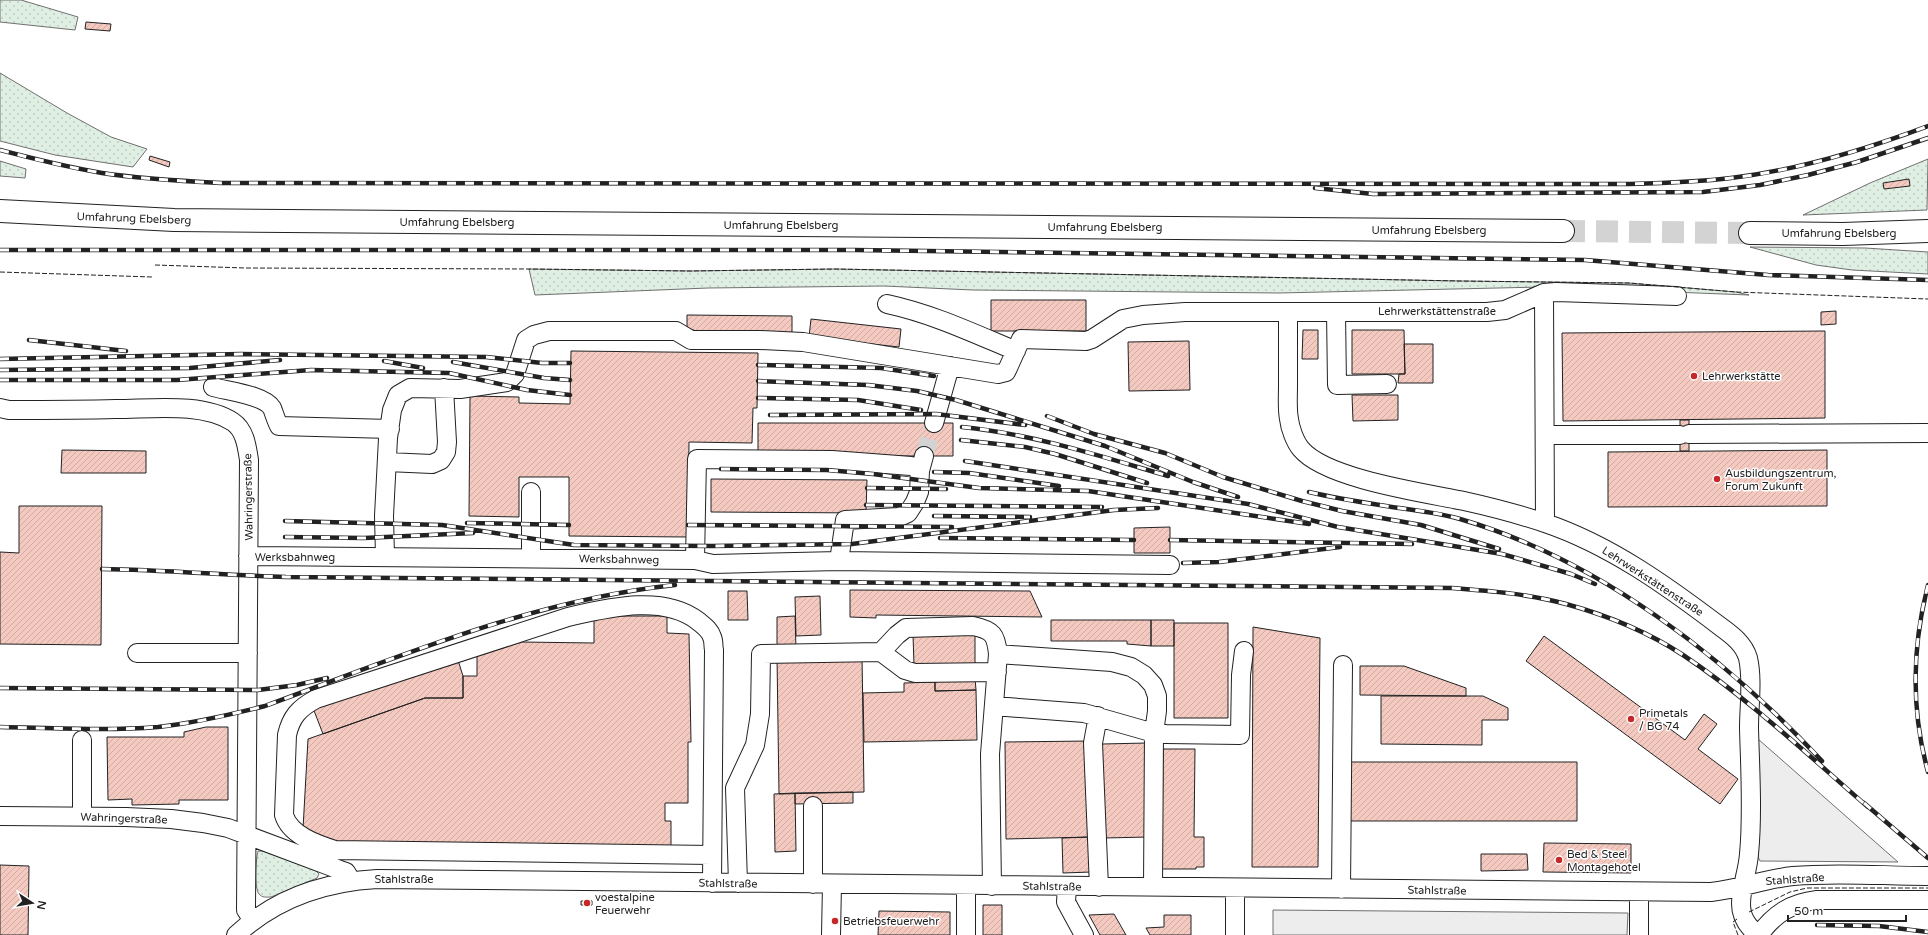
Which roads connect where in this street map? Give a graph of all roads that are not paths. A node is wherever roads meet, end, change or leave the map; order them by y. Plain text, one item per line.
1 (0, 211) edge
2 (1563, 231) tunnel mouth
3 (1928, 231) edge
4 (1750, 233) tunnel mouth
5 (1544, 293) junction
6 (1677, 296) dead end
7 (888, 304) dead end
8 (1288, 312) junction
9 (1336, 312) junction
10 (1018, 345) junction
11 (950, 366) junction
12 (1387, 384) dead end
13 (213, 388) dead end
14 (444, 388) junction
15 (0, 408) edge
16 (934, 423) tunnel mouth
17 (390, 430) junction
18 (1926, 433) dead end
19 (1544, 435) junction
20 (387, 462) junction
21 (530, 492) dead end
22 (1544, 523) junction
23 (248, 556) junction
24 (385, 557) junction
25 (531, 558) junction
26 (695, 560) junction
27 (839, 560) junction
28 (1170, 565) dead end
29 (1244, 651) dead end
30 (881, 652) junction
31 (137, 653) dead end
32 (248, 653) junction
33 (998, 654) junction
34 (1343, 665) dead end
35 (997, 672) junction
36 (994, 706) junction
37 (1098, 716) junction
38 (1154, 733) junction
39 (82, 740) dead end
40 (813, 806) dead end
41 (0, 816) edge
42 (82, 817) junction
43 (246, 835) junction
44 (712, 854) junction
45 (1928, 876) edge
46 (350, 880) junction
47 (712, 883) junction
48 (738, 883) junction
49 (813, 884) junction
50 (832, 884) junction
51 (966, 885) junction
52 (992, 886) junction
53 (1067, 886) junction
54 (1744, 886) junction
55 (1099, 887) junction
56 (1153, 888) junction
57 (1235, 888) junction
58 (1341, 889) junction
59 (1639, 892) junction
60 (1928, 900) edge
61 (253, 921) junction
62 (1764, 933) edge
63 (236, 935) edge
64 (831, 935) edge
65 (966, 935) edge
66 (1084, 935) edge
67 (1235, 935) edge
68 (1639, 935) edge

1 - 2 main road, Umfahrung Ebelsberg
3 - 4 main road, Umfahrung Ebelsberg
5 - 6 street, Lehrwerkstättenstraße
5 - 9 street, Lehrwerkstättenstraße
5 - 19 street
7 - 10 street
8 - 9 street, Lehrwerkstättenstraße
8 - 10 street, Lehrwerkstättenstraße
8 - 22 street, Lehrwerkstättenstraße
9 - 12 street
10 - 11 street
11 - 14 street
11 - 16 street
13 - 17 street
14 - 17 street
14 - 20 street
15 - 23 street, Wahringerstraße
17 - 20 street
18 - 19 street
19 - 22 street
20 - 24 street
21 - 25 street
22 - 54 street, Lehrwerkstättenstraße
23 - 24 street, Werksbahnweg
23 - 32 street, Wahringerstraße
24 - 25 street, Werksbahnweg
25 - 26 street, Werksbahnweg
26 - 27 street, Werksbahnweg
26 - 27 street
27 - 28 street, Werksbahnweg
29 - 38 street
30 - 33 street
30 - 35 street
30 - 48 street
31 - 32 street
32 - 43 street, Wahringerstraße
33 - 35 street
33 - 38 street
34 - 58 street
35 - 36 street
36 - 37 street
36 - 52 street
37 - 38 street
37 - 55 street
38 - 56 street
39 - 42 street
40 - 49 street
41 - 42 street, Wahringerstraße
42 - 43 street, Wahringerstraße
43 - 46 street, Wahringerstraße
43 - 61 street, Wahringerstraße
44 - 44 street
44 - 47 street
45 - 54 street, Stahlstraße
46 - 47 street, Stahlstraße
46 - 61 street, Stahlstraße
47 - 48 street, Stahlstraße
48 - 49 street, Stahlstraße
49 - 50 street, Stahlstraße
50 - 51 street, Stahlstraße
50 - 64 street
51 - 52 street, Stahlstraße
51 - 65 street
52 - 53 street, Stahlstraße
53 - 55 street, Stahlstraße
53 - 66 street
54 - 59 street, Stahlstraße
54 - 62 street, Lehrwerkstättenstraße
55 - 56 street, Stahlstraße
56 - 57 street, Stahlstraße
57 - 58 street, Stahlstraße
57 - 67 street
58 - 59 street, Stahlstraße
59 - 68 street
60 - 62 street
61 - 63 street, Stahlstraße

